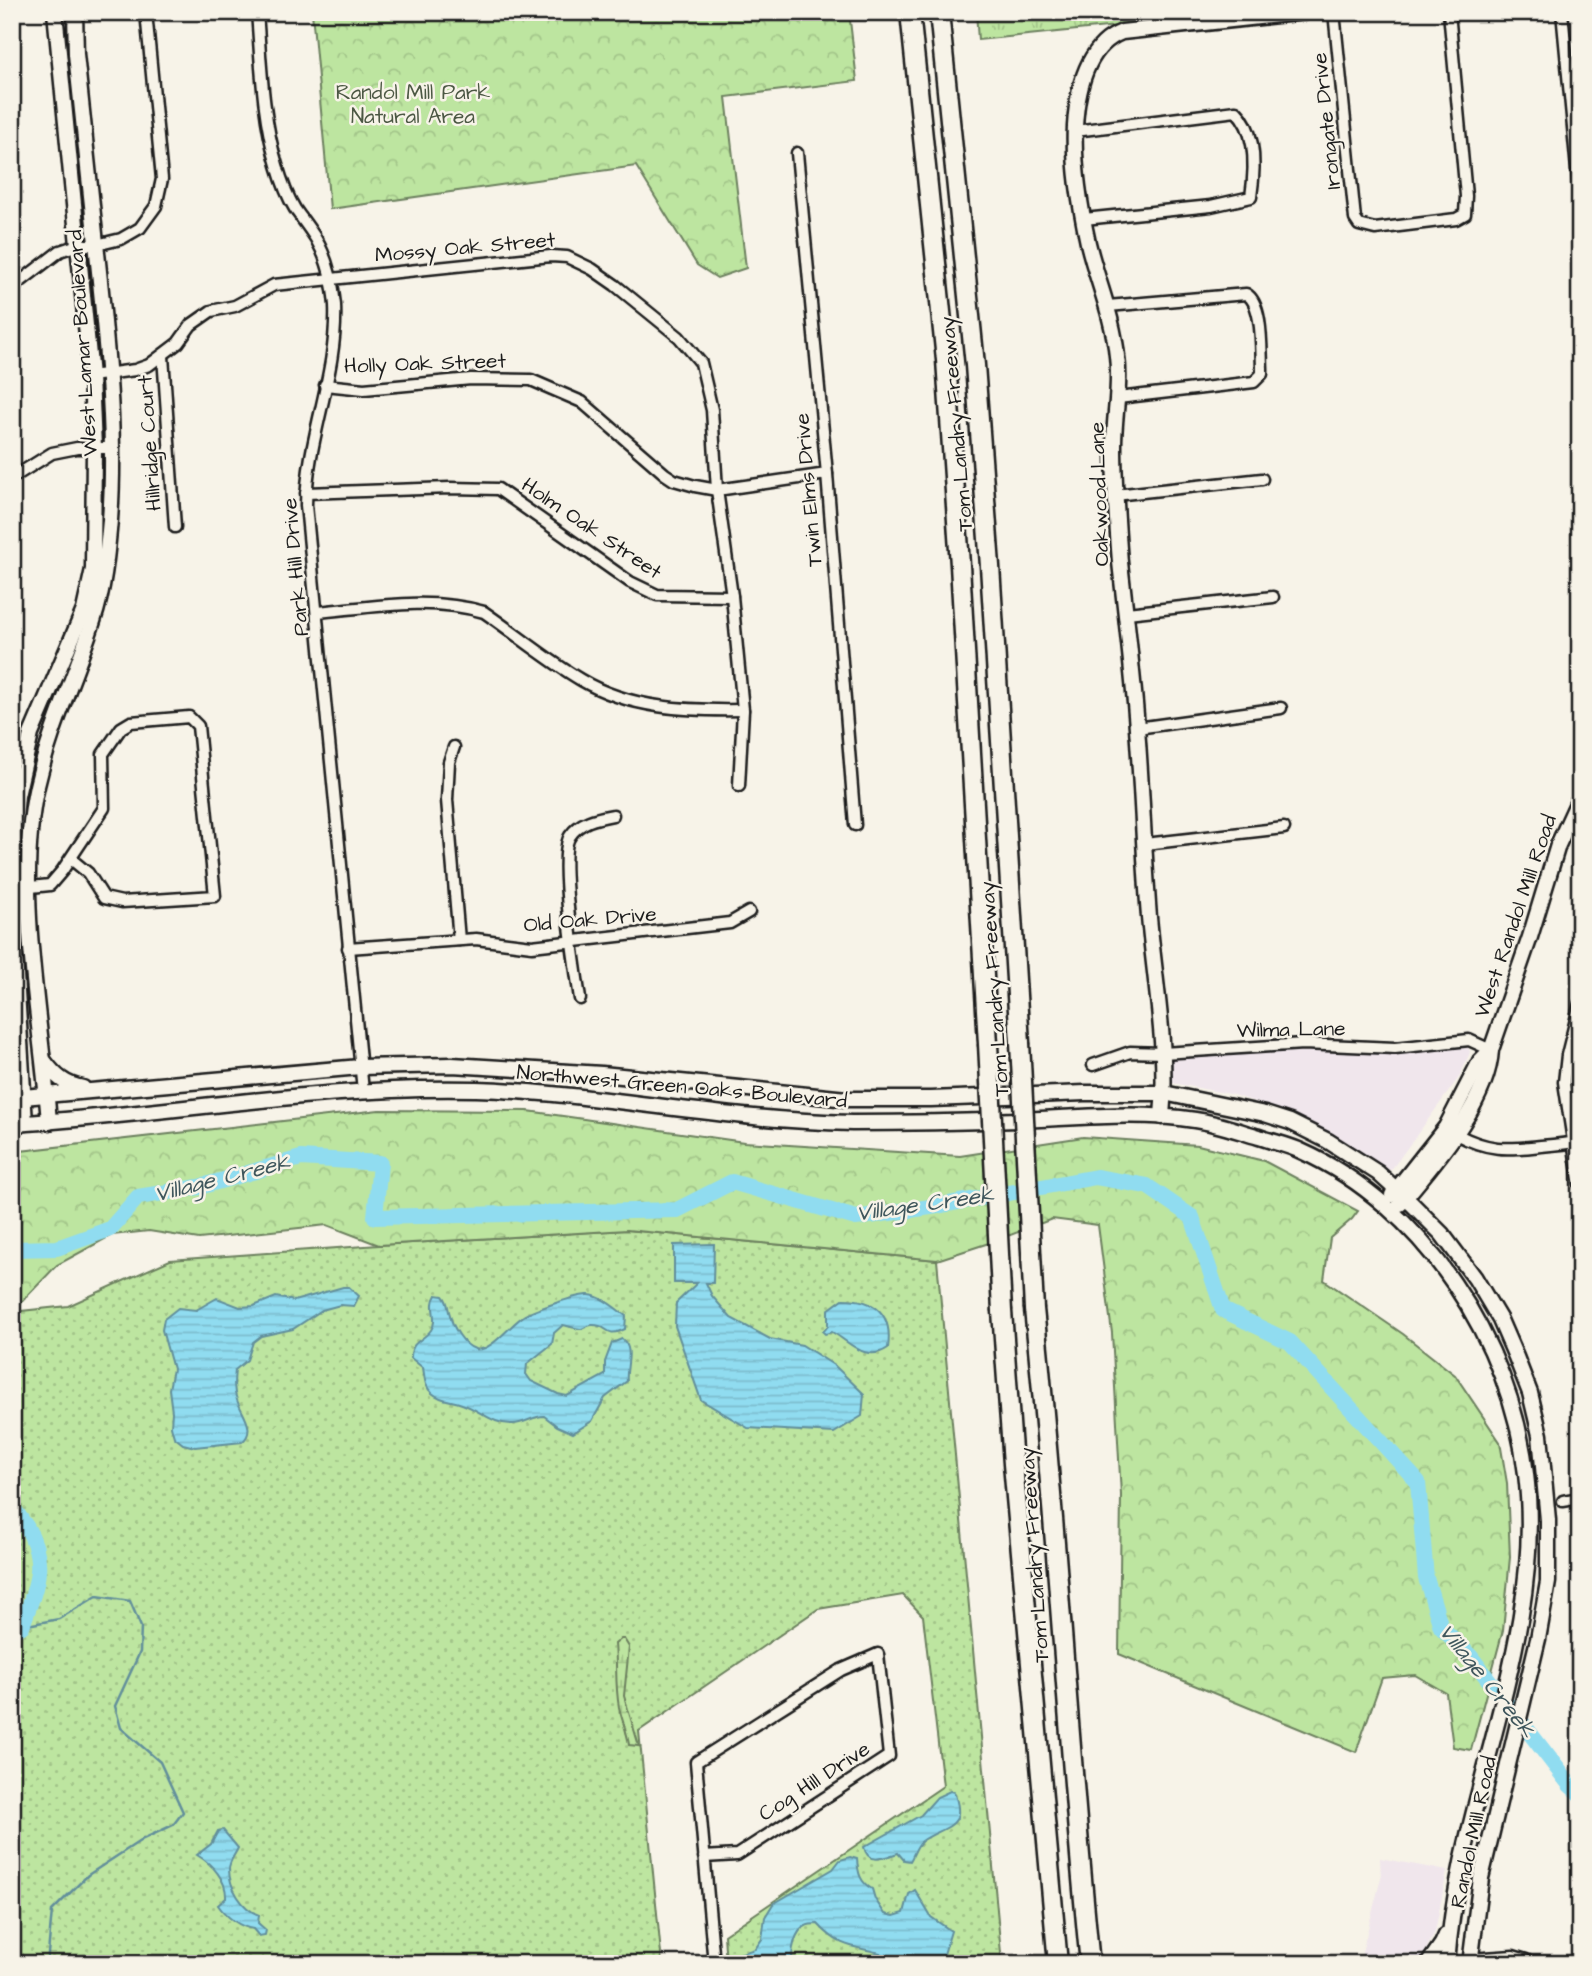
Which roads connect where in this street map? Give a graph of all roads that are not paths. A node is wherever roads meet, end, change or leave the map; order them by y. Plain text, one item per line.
1 (55, 12) edge
2 (75, 12) edge
3 (146, 12) edge
4 (257, 12) edge
5 (910, 12) edge
6 (939, 12) edge
7 (1306, 12) edge
8 (1334, 12) edge
9 (1449, 12) edge
10 (1562, 12) edge
11 (1075, 131) junction
12 (797, 153) dead end
13 (1579, 201) edge
14 (1084, 219) junction
15 (78, 245) junction
16 (96, 245) junction
17 (331, 279) junction
18 (12, 288) edge
19 (1108, 306) junction
20 (163, 356) junction
21 (110, 375) junction
22 (91, 376) junction
23 (325, 385) junction
24 (1118, 398) junction
25 (94, 448) junction
26 (112, 448) junction
27 (827, 474) junction
28 (12, 478) edge
29 (1262, 479) dead end
30 (717, 490) junction
31 (306, 493) junction
32 (1115, 495) junction
33 (175, 527) dead end
34 (732, 596) junction
35 (1273, 597) dead end
36 (318, 612) junction
37 (1127, 613) junction
38 (1281, 708) dead end
39 (743, 710) junction
40 (1137, 728) junction
41 (454, 747) dead end
42 (739, 786) dead end
43 (1580, 797) edge
44 (613, 815) dead end
45 (855, 825) dead end
46 (1284, 828) dead end
47 (1144, 844) junction
48 (12, 852) edge
49 (71, 859) junction
50 (28, 887) junction
51 (12, 889) edge
52 (12, 909) edge
53 (749, 912) dead end
54 (459, 940) junction
55 (572, 943) junction
56 (348, 948) junction
57 (580, 999) dead end
58 (1580, 1003) edge
59 (1491, 1050) junction
60 (1163, 1053) junction
61 (44, 1061) junction
62 (22, 1062) junction
63 (1093, 1065) dead end
64 (360, 1068) junction
65 (12, 1086) edge
66 (94, 1090) junction
67 (363, 1091) junction
68 (1164, 1093) junction
69 (47, 1094) junction
70 (18, 1097) edge
71 (1162, 1117) junction
72 (50, 1122) junction
73 (19, 1123) edge
74 (1456, 1134) junction
75 (1576, 1142) edge
76 (1580, 1186) edge
77 (1401, 1193) junction
78 (1389, 1208) junction
79 (1580, 1498) edge
80 (1563, 1501) dead end
81 (1533, 1661) joint
82 (704, 1857) junction
83 (1450, 1924) junction
84 (1470, 1961) edge
85 (715, 1964) edge
86 (1058, 1964) edge
87 (1090, 1964) edge
88 (1428, 1964) edge
89 (1447, 1964) edge
90 (1454, 1964) edge
91 (1521, 1964) edge

1 - 15 main road, West Lamar Boulevard
2 - 16 main road, West Lamar Boulevard
3 - 16 street
4 - 17 street, Park Hill Drive
5 - 86 highway, Tom Landry Freeway, bridge
6 - 87 highway, Tom Landry Freeway, bridge
7 - 11 main road, Oakwood Lane
8 - 9 street, Irongate Drive
10 - 13 street
11 - 14 main road, Oakwood Lane
11 - 14 street
12 - 27 street, Twin Elms Drive
14 - 19 main road, Oakwood Lane
15 - 16 street
15 - 18 street
15 - 22 main road, West Lamar Boulevard
16 - 21 main road, West Lamar Boulevard
17 - 20 street, Mossy Oak Street
17 - 23 street, Park Hill Drive
17 - 30 street, Mossy Oak Street
19 - 24 main road, Oakwood Lane
19 - 24 street
20 - 21 street, Mossy Oak Street
20 - 33 street, Hillridge Court
21 - 22 street, Mossy Oak Street
21 - 26 main road, West Lamar Boulevard
22 - 25 main road, West Lamar Boulevard
23 - 30 street, Holly Oak Street
23 - 31 street, Park Hill Drive
24 - 32 main road, Oakwood Lane
25 - 26 street
25 - 28 street
25 - 48 main road, West Lamar Boulevard
26 - 50 main road, West Lamar Boulevard
27 - 30 street, Holly Oak Street
27 - 45 street, Twin Elms Drive
29 - 32 street
30 - 34 street, Mossy Oak Street
31 - 34 street, Holm Oak Street
31 - 36 street, Park Hill Drive
32 - 37 main road, Oakwood Lane
34 - 39 street, Mossy Oak Street
35 - 37 street
36 - 39 street
36 - 56 street, Park Hill Drive
37 - 40 main road, Oakwood Lane
38 - 40 street
39 - 42 street, Mossy Oak Street
40 - 47 main road, Oakwood Lane
41 - 54 street
43 - 59 main road, West Randol Mill Road
44 - 55 street
46 - 47 street
47 - 60 main road, Oakwood Lane
49 - 49 street
49 - 50 street
50 - 51 street
50 - 61 main road, West Lamar Boulevard
52 - 62 main road
53 - 55 street, Old Oak Drive
54 - 55 street, Old Oak Drive
54 - 56 street, Old Oak Drive
55 - 57 street
56 - 64 street, Park Hill Drive
58 - 75 street
59 - 60 street, Wilma Lane
59 - 74 main road, West Randol Mill Road
59 - 77 main road, West Randol Mill Road
60 - 63 street, Wilma Lane
60 - 68 main road, Oakwood Lane
61 - 66 main road
61 - 69 main road, West Lamar Boulevard
62 - 65 main road
62 - 70 main road
64 - 66 main road, Northwest Green Oaks Boulevard
64 - 67 street, Park Hill Drive
64 - 68 main road, Northwest Green Oaks Boulevard
66 - 69 main road, Northwest Green Oaks Boulevard
67 - 71 main road, Northwest Green Oaks Boulevard
67 - 72 main road, Northwest Green Oaks Boulevard
68 - 71 main road, Oakwood Lane
68 - 77 main road, Northwest Green Oaks Boulevard
69 - 70 main road, Northwest Green Oaks Boulevard
69 - 72 main road, West Lamar Boulevard
70 - 73 main road
71 - 78 main road, Northwest Green Oaks Boulevard
72 - 73 main road, Northwest Green Oaks Boulevard
74 - 75 street
74 - 77 main road, West Randol Mill Road
75 - 76 street
77 - 78 main road, West Randol Mill Road
77 - 81 main road, Northwest Green Oaks Boulevard
78 - 83 main road, Northwest Green Oaks Boulevard
79 - 80 street
81 - 84 main road, Randol Mill Road
82 - 82 street, Cog Hill Drive
82 - 85 street
83 - 88 main road
83 - 89 main road
84 - 90 main road
84 - 91 street

